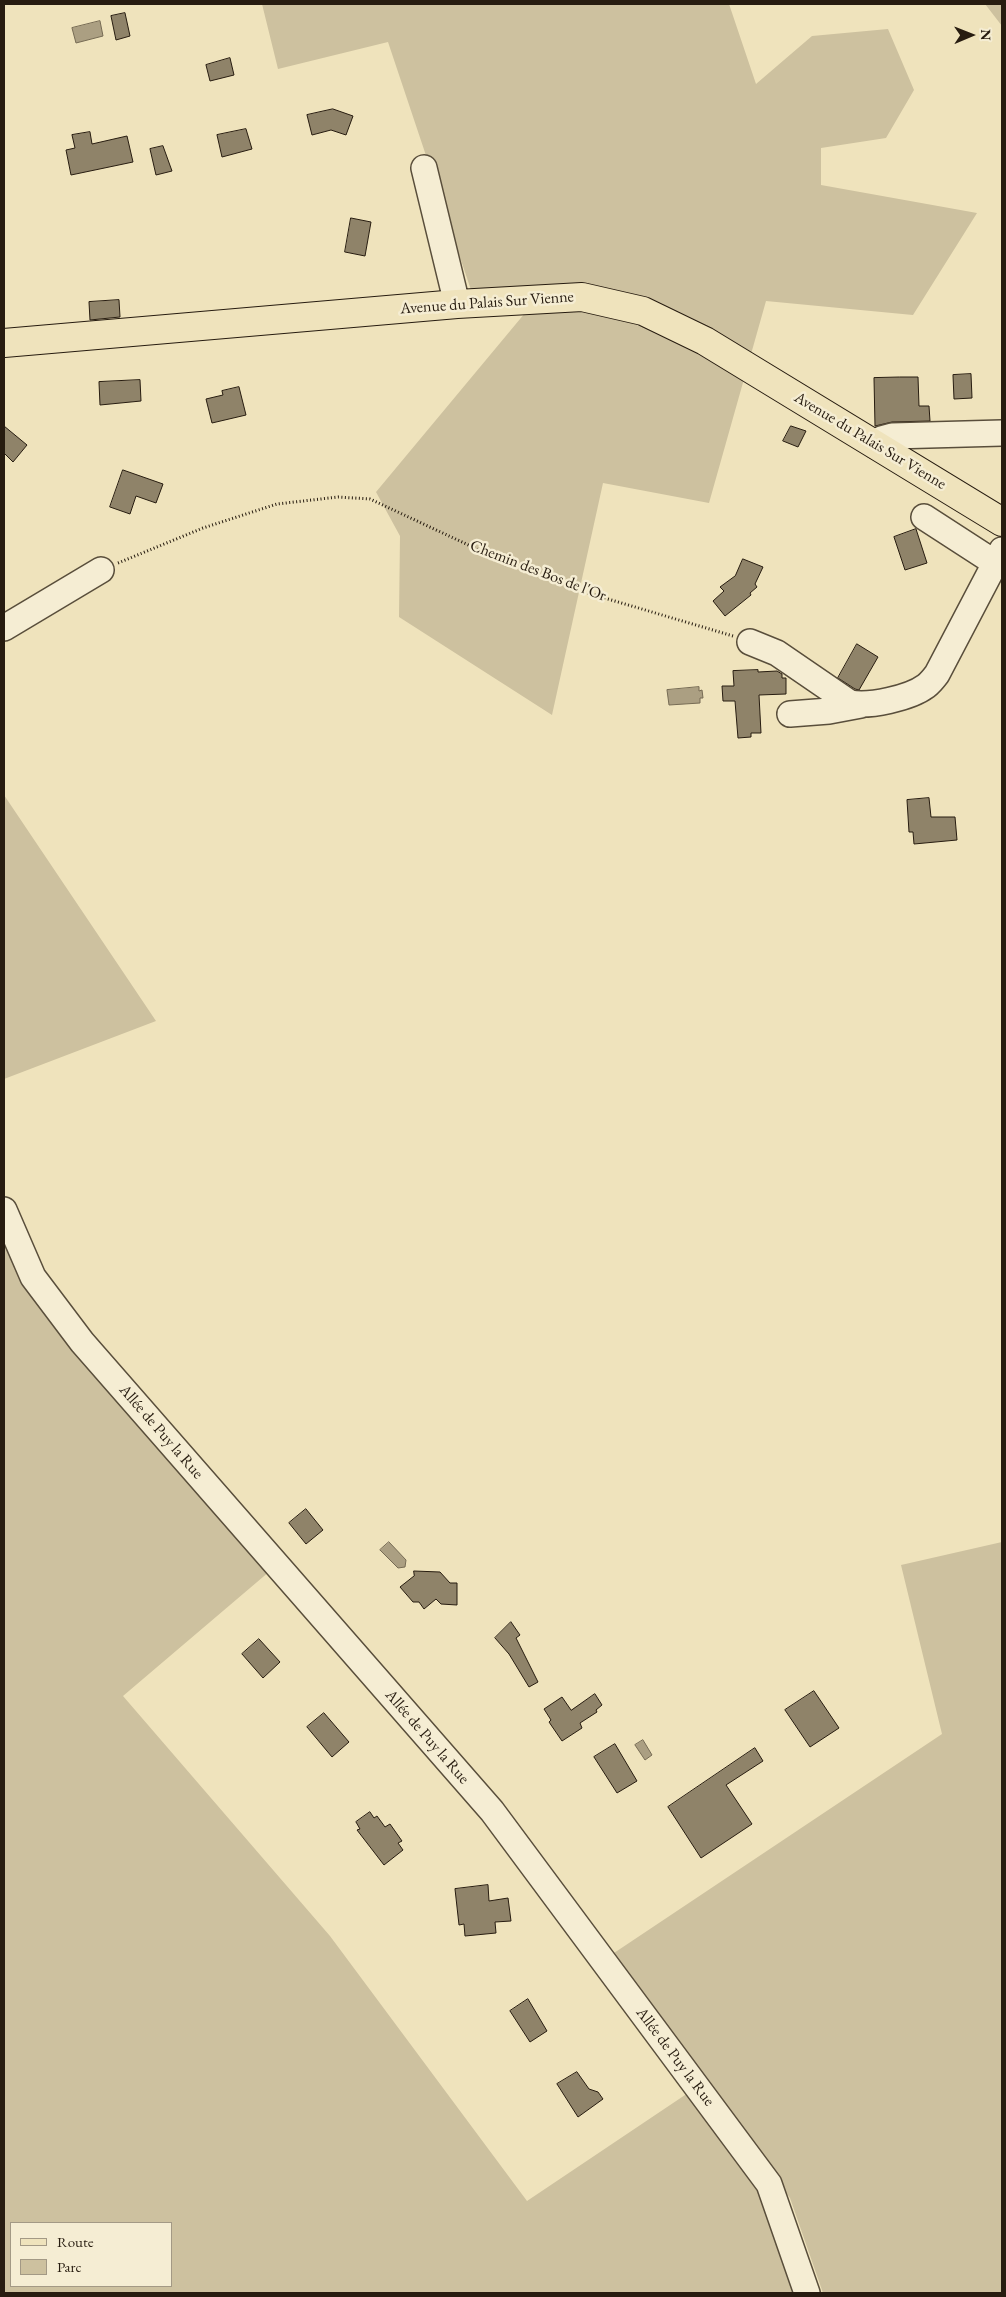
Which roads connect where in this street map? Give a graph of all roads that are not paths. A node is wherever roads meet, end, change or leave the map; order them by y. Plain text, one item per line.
1 (424, 168) dead end
2 (457, 304) junction
3 (4, 343) edge
4 (1002, 433) edge
5 (876, 446) junction
6 (924, 517) dead end
7 (1002, 522) edge
8 (998, 556) edge
9 (101, 570) road end
10 (4, 628) edge
11 (750, 642) road end
12 (860, 705) junction
13 (790, 714) dead end
14 (4, 1210) edge
15 (807, 2293) edge

1 - 2 street
2 - 3 main road, Avenue du Palais Sur Vienne
2 - 5 main road, Avenue du Palais Sur Vienne
4 - 5 street
5 - 7 main road, Avenue du Palais Sur Vienne
6 - 8 street
8 - 12 street
9 - 10 street
11 - 12 street
12 - 13 street
14 - 15 street, Allée de Puy la Rue

